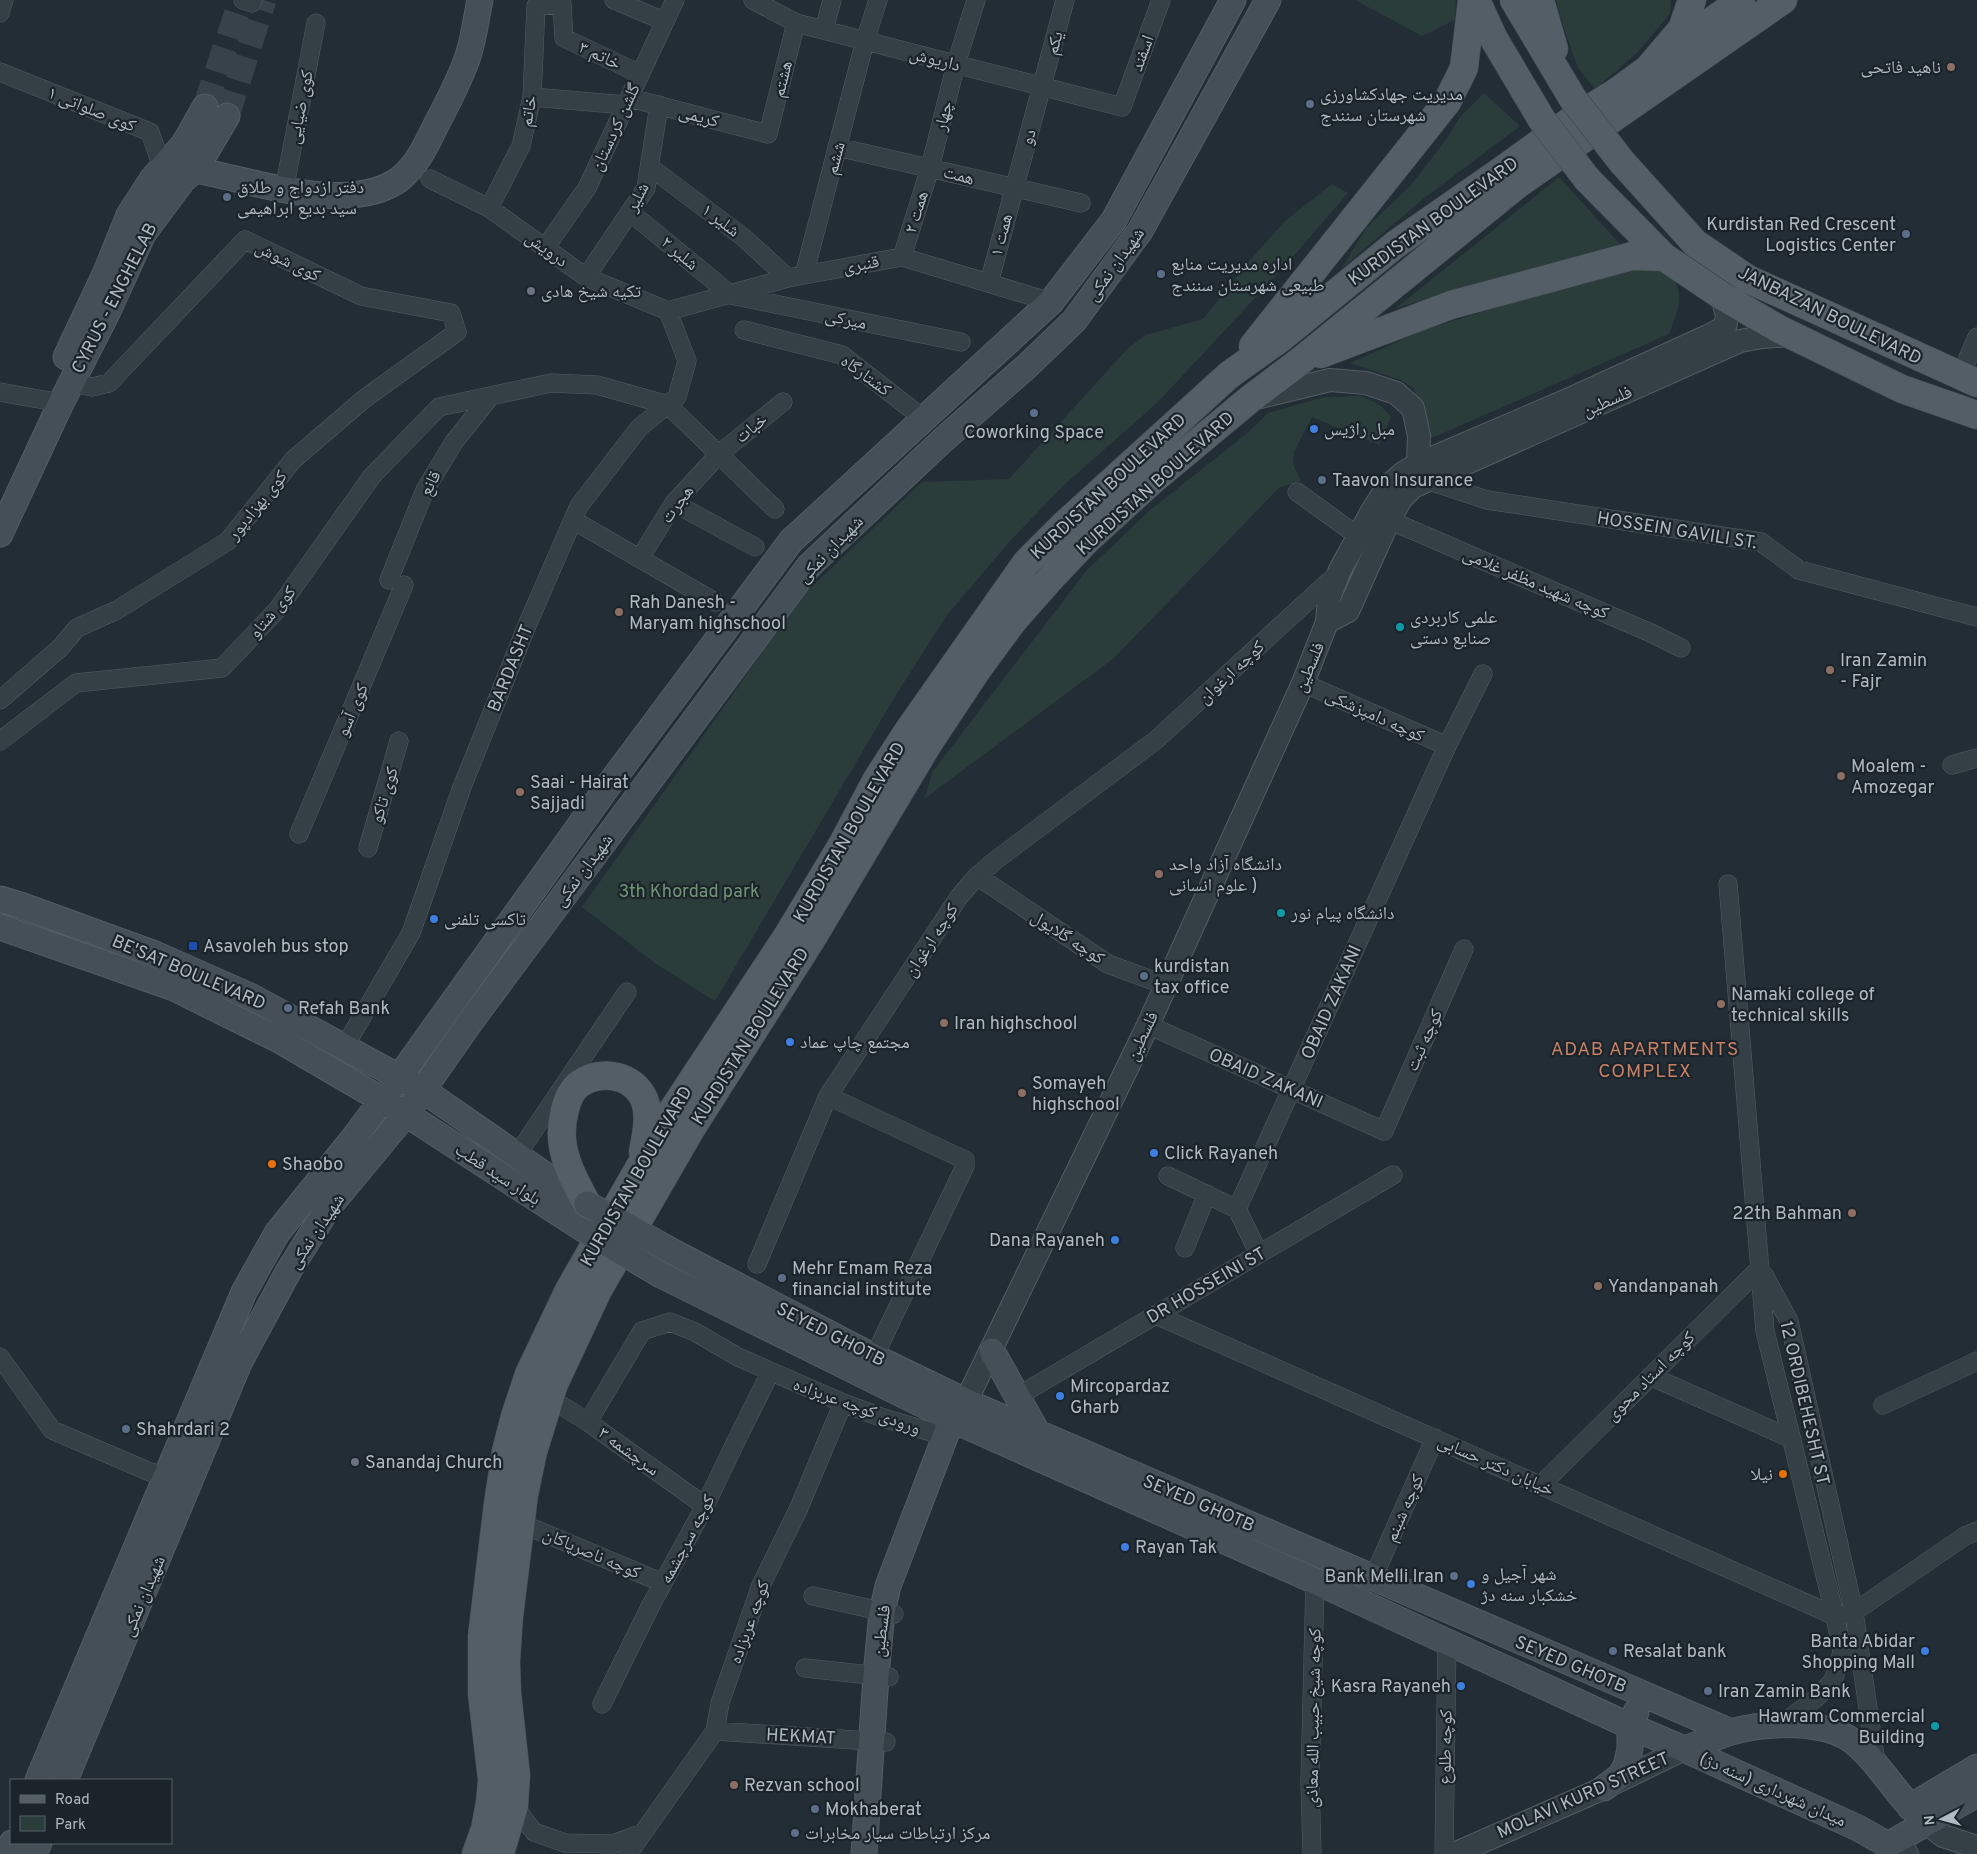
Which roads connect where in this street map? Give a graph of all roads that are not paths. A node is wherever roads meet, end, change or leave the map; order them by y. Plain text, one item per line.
1 (4, 0) edge
2 (480, 0) edge
3 (614, 0) edge
4 (675, 0) edge
5 (753, 0) edge
6 (832, 0) edge
7 (878, 0) edge
8 (976, 0) edge
9 (1065, 0) edge
10 (1161, 0) edge
11 (1234, 0) edge
12 (1268, 0) edge
13 (1472, 0) edge
14 (1476, 0) edge
15 (1514, 0) edge
16 (1540, 0) edge
17 (1692, 0) edge
18 (1740, 0) edge
19 (1783, 0) edge
20 (563, 2) edge
21 (536, 6) joint
22 (0, 13) edge
23 (664, 21) junction
24 (316, 23) dead end
25 (796, 23) junction
26 (824, 30) junction
27 (865, 41) junction
28 (956, 64) junction
29 (1648, 69) junction
30 (0, 72) edge
31 (640, 74) junction
32 (1043, 86) junction
33 (1569, 94) junction
34 (532, 97) junction
35 (628, 101) junction
36 (659, 106) junction
37 (1122, 107) joint
38 (768, 134) joint
39 (837, 147) junction
40 (162, 167) junction
41 (650, 167) junction
42 (930, 168) junction
43 (195, 170) junction
44 (430, 179) dead end
45 (1014, 188) junction
46 (284, 190) junction
47 (1081, 204) dead end
48 (489, 208) junction
49 (630, 212) junction
50 (545, 248) junction
51 (1664, 256) junction
52 (902, 257) junction
53 (796, 276) junction
54 (586, 277) junction
55 (989, 283) junction
56 (731, 295) junction
57 (1722, 296) junction
58 (1051, 302) junction
59 (668, 311) junction
60 (744, 330) dead end
61 (457, 332) joint
62 (1791, 335) junction
63 (1977, 336) edge
64 (961, 342) dead end
65 (1299, 362) junction
66 (1230, 376) junction
67 (1330, 380) junction
68 (1968, 380) edge
69 (0, 392) edge
70 (60, 395) junction
71 (490, 397) junction
72 (1250, 400) junction
73 (783, 402) dead end
74 (668, 405) junction
75 (1977, 415) edge
76 (924, 419) junction
77 (720, 454) junction
78 (1422, 472) junction
79 (1297, 492) dead end
80 (0, 502) edge
81 (674, 503) junction
82 (775, 509) dead end
83 (573, 520) junction
84 (1389, 520) junction
85 (0, 534) edge
86 (1358, 536) junction
87 (755, 546) dead end
88 (640, 558) junction
89 (1340, 570) junction
90 (397, 583) joint
91 (715, 602) dead end
92 (1977, 617) edge
93 (1327, 622) junction
94 (1681, 648) dead end
95 (1483, 674) dead end
96 (1303, 683) junction
97 (0, 700) edge
98 (0, 741) edge
99 (399, 742) dead end
100 (1447, 746) junction
101 (1977, 758) edge
102 (1952, 765) dead end
103 (299, 834) dead end
104 (368, 848) dead end
105 (546, 872) junction
106 (977, 876) junction
107 (1728, 884) dead end
108 (570, 888) junction
109 (0, 899) edge
110 (0, 927) edge
111 (1464, 950) dead end
112 (1165, 985) junction
113 (627, 992) dead end
114 (1148, 1025) junction
115 (345, 1046) junction
116 (400, 1076) junction
117 (423, 1090) junction
118 (1291, 1090) junction
119 (828, 1096) junction
120 (382, 1100) junction
121 (406, 1114) junction
122 (517, 1155) junction
123 (642, 1164) junction
124 (1394, 1175) dead end
125 (1168, 1176) dead end
126 (1207, 1194) junction
127 (587, 1204) junction
128 (1237, 1209) junction
129 (611, 1234) junction
130 (1185, 1248) dead end
131 (677, 1254) joint
132 (1259, 1254) junction
133 (757, 1264) dead end
134 (1760, 1268) junction
135 (663, 1276) joint
136 (1156, 1315) junction
137 (992, 1351) junction
138 (0, 1357) edge
139 (874, 1357) junction
140 (1977, 1361) edge
141 (770, 1373) junction
142 (1650, 1376) junction
143 (1018, 1396) junction
144 (550, 1399) junction
145 (843, 1403) junction
146 (1883, 1405) dead end
147 (960, 1412) junction
148 (588, 1422) junction
149 (1036, 1432) junction
150 (1436, 1438) junction
151 (1792, 1439) junction
152 (166, 1476) junction
153 (190, 1482) junction
154 (1541, 1485) junction
155 (705, 1506) junction
156 (520, 1523) junction
157 (1977, 1531) edge
158 (1373, 1578) junction
159 (1316, 1581) junction
160 (663, 1583) junction
161 (813, 1596) dead end
162 (1854, 1612) junction
163 (888, 1613) junction
164 (1836, 1616) junction
165 (1446, 1640) junction
166 (804, 1668) dead end
167 (882, 1676) junction
168 (1643, 1695) junction
169 (602, 1704) dead end
170 (1630, 1726) junction
171 (1779, 1726) junction
172 (715, 1731) junction
173 (1732, 1732) junction
174 (879, 1741) junction
175 (1684, 1749) junction
176 (1876, 1763) junction
177 (1977, 1766) edge
178 (38, 1779) edge
179 (65, 1779) edge
180 (1604, 1788) junction
181 (1977, 1794) edge
182 (514, 1806) junction
183 (1919, 1815) junction
184 (644, 1833) junction
185 (1977, 1847) edge
186 (1467, 1851) edge
187 (1888, 1851) edge
188 (476, 1854) edge
189 (500, 1854) edge
190 (628, 1854) edge
191 (864, 1854) edge
192 (879, 1854) edge
193 (1312, 1854) edge
194 (1444, 1854) edge

1 - 22 street
2 - 46 main road
3 - 23 street
4 - 23 street, گلشن کردستان
5 - 25 street, داریوش
6 - 26 street
7 - 27 street, ششم
8 - 28 street, چهار
9 - 32 street, یکم
10 - 37 street, اسفند
11 - 58 main road, شهیدان نمکی
12 - 108 main road, شهیدان نمکی
13 - 66 main road
14 - 51 main road, JANBAZAN BOULEVARD, bridge
15 - 33 main road
16 - 33 main road
17 - 29 main road, KURDISTAN BOULEVARD
18 - 29 main road, KURDISTAN BOULEVARD
19 - 65 main road, KURDISTAN BOULEVARD
20 - 21 street, خاتم ۳
20 - 31 street, خاتم ۳
21 - 34 street, خاتم
23 - 31 street, گلشن کردستان
24 - 46 street, کوی ضیایی
25 - 26 street, داریوش
25 - 38 street, هشتم
26 - 27 street, داریوش
27 - 28 street, داریوش
27 - 39 street, ششم
28 - 32 street, داریوش
28 - 42 street, چهار
29 - 66 main road, KURDISTAN BOULEVARD
30 - 40 street, کوی صلواتی ۱
31 - 35 street, گلشن کردستان
32 - 37 street, داریوش
32 - 45 street, دو
33 - 68 main road, JANBAZAN BOULEVARD, bridge
34 - 35 street, کریمی
34 - 48 street, خاتم
35 - 36 street, کریمی
35 - 50 street, گلشن کردستان
36 - 38 street, کریمی
36 - 41 street, شلیر
39 - 42 street, همت
39 - 53 street, ششم
40 - 43 main road, CYRUS - ENGHELAB
40 - 70 main road, CYRUS - ENGHELAB
41 - 49 street, شلیر
41 - 53 street, شلیر ۱
42 - 45 street, همت
42 - 52 street, همت ۲
43 - 46 main road
43 - 70 main road, CYRUS - ENGHELAB
44 - 48 street, درویش
45 - 47 street, همت
45 - 55 street, همت ۱
48 - 50 street, درویش
49 - 54 street, شلیر
49 - 56 street, شلیر ۲
50 - 54 street, درویش
51 - 57 main road, JANBAZAN BOULEVARD
51 - 65 main road
52 - 53 street, قنبری
52 - 55 street, قنبری
53 - 56 street, قنبری
54 - 59 street, درویش
55 - 58 street, قنبری
56 - 59 street, قنبری
56 - 64 street, میرکی
57 - 62 main road, JANBAZAN BOULEVARD
57 - 78 street, فلسطین
58 - 76 main road, شهیدان نمکی
59 - 74 street, BARDASHT
60 - 76 street, کشتارگاه
61 - 70 street, کوی شوش
61 - 97 street, کوی بهزادپور
62 - 75 main road, JANBAZAN BOULEVARD
62 - 78 street, فلسطین
63 - 68 street
65 - 67 street
65 - 72 main road, KURDISTAN BOULEVARD
66 - 123 main road, KURDISTAN BOULEVARD
67 - 72 street
67 - 78 street
69 - 70 street
70 - 80 main road, CYRUS - ENGHELAB
70 - 85 main road, CYRUS - ENGHELAB
71 - 74 street, کوی شتاو
71 - 90 street, قانع
71 - 98 street, کوی شتاو
72 - 129 main road, KURDISTAN BOULEVARD
73 - 77 street, خبات
74 - 77 street
74 - 83 street, BARDASHT
76 - 105 main road, شهیدان نمکی
77 - 81 street, هجرت
77 - 82 street
78 - 84 street, فلسطین
78 - 86 street, فلسطین
78 - 92 street, HOSSEIN GAVILI ST.
79 - 86 street
81 - 87 street
81 - 88 street, هجرت
83 - 88 street
83 - 115 street, BARDASHT
84 - 93 street, فلسطین
84 - 94 street, کوچه شهید مظفر غلامی
86 - 89 street, فلسطین
88 - 91 street
89 - 93 street, فلسطین
89 - 106 street, کوچه ارغوان
90 - 103 street, کوی آسو
93 - 96 street, فلسطین
95 - 100 street, OBAID ZAKANI
96 - 100 street, کوچه دامپزشکی
96 - 112 street, فلسطین
99 - 104 street, کوی تاکو
100 - 118 street, OBAID ZAKANI
101 - 102 street
105 - 108 main road
105 - 116 main road, شهیدان نمکی
106 - 112 street, کوچه گلایول
106 - 119 street, کوچه ارغوان
107 - 134 street
108 - 117 main road, شهیدان نمکی
109 - 115 main road, BE'SAT BOULEVARD
110 - 120 main road, BE'SAT BOULEVARD
111 - 118 street, OBAID ZAKANI
112 - 114 street, فلسطین
113 - 122 street
114 - 118 street, OBAID ZAKANI
114 - 137 street, فلسطین
115 - 116 main road, BE'SAT BOULEVARD
116 - 117 main road, BE'SAT BOULEVARD
116 - 120 main road, شهیدان نمکی
117 - 121 main road, شهیدان نمکی
117 - 122 main road, بلوار سید قطب
118 - 128 street, OBAID ZAKANI
119 - 133 street, کوچه ارغوان
119 - 139 street
120 - 121 main road, BE'SAT BOULEVARD
120 - 152 main road, شهیدان نمکی
121 - 129 main road, بلوار سید قطب
121 - 153 main road, شهیدان نمکی
122 - 127 main road, بلوار سید قطب
123 - 127 main road
123 - 129 main road, KURDISTAN BOULEVARD
124 - 132 street, DR HOSSEINI ST
125 - 126 street
126 - 128 street
126 - 130 street
127 - 131 main road, بلوار سید قطب, bridge
128 - 132 street
129 - 135 main road, بلوار سید قطب, bridge
129 - 144 main road, KURDISTAN BOULEVARD
129 - 188 main road, KURDISTAN BOULEVARD
131 - 139 main road, SEYED GHOTB
132 - 136 street, DR HOSSEINI ST
134 - 142 street, کوچه استاد محوی
134 - 151 street, 12 ORDIBEHESHT ST
134 - 162 street, 12 ORDIBEHESHT ST
135 - 147 main road, SEYED GHOTB
136 - 143 street, DR HOSSEINI ST
136 - 150 street, خیابان دکتر حسابی
137 - 143 main road
137 - 147 street, فلسطین
138 - 152 street
139 - 147 main road, SEYED GHOTB
140 - 146 street
141 - 145 street, ورودی کوچه عربزاده
141 - 148 street, ورودی کوچه عربزاده
141 - 155 street, کوچه سرچشمه
142 - 151 street
142 - 154 street, کوچه استاد محوی
143 - 149 main road
144 - 148 street, سرچشمه ۳
144 - 156 main road, KURDISTAN BOULEVARD
145 - 147 street, ورودی کوچه عربزاده
145 - 172 street, کوچه عربزاده
147 - 149 main road, SEYED GHOTB
147 - 159 main road, SEYED GHOTB
147 - 163 main road, فلسطین
148 - 155 street, سرچشمه ۳
149 - 158 main road, SEYED GHOTB
150 - 154 street, خیابان دکتر حسابی
150 - 158 street, کوچه شبنم
151 - 164 street, 12 ORDIBEHESHT ST
152 - 153 main road
152 - 178 main road, شهیدان نمکی
153 - 179 main road, شهیدان نمکی
154 - 164 street, خیابان دکتر حسابی
155 - 160 street, کوچه سرچشمه
156 - 160 street, کوچه ناصرپاکان
156 - 182 main road, KURDISTAN BOULEVARD
157 - 162 street
158 - 168 main road, SEYED GHOTB
159 - 165 main road, SEYED GHOTB
159 - 193 street, کوچه شیخ حبیب الله معاذی
160 - 169 street, کوچه سرچشمه
161 - 163 street
162 - 164 street
162 - 176 street, 12 ORDIBEHESHT ST
163 - 167 main road, فلسطین
164 - 171 street, 12 ORDIBEHESHT ST
165 - 170 main road, SEYED GHOTB
165 - 194 street, کوچه طلوع
166 - 167 street
167 - 174 main road, فلسطین
168 - 170 main road
168 - 173 main road, SEYED GHOTB
170 - 175 main road, SEYED GHOTB
170 - 180 main road
171 - 173 main road, میدان شهرداری (سنه دژ)
171 - 176 main road, میدان شهرداری (سنه دژ)
172 - 174 street, HEKMAT
172 - 184 street, کوچه عربزاده
173 - 175 main road, میدان شهرداری (سنه دژ)
174 - 191 main road, فلسطین
174 - 192 main road, فلسطین
175 - 180 street, MOLAVI KURD STREET
175 - 187 main road, میدان شهرداری (سنه دژ)
176 - 183 main road, میدان شهرداری (سنه دژ)
177 - 183 main road
180 - 186 street, MOLAVI KURD STREET
181 - 183 main road
182 - 184 street
182 - 189 main road, KURDISTAN BOULEVARD
183 - 185 street
183 - 187 main road, میدان شهرداری (سنه دژ)
184 - 190 street

